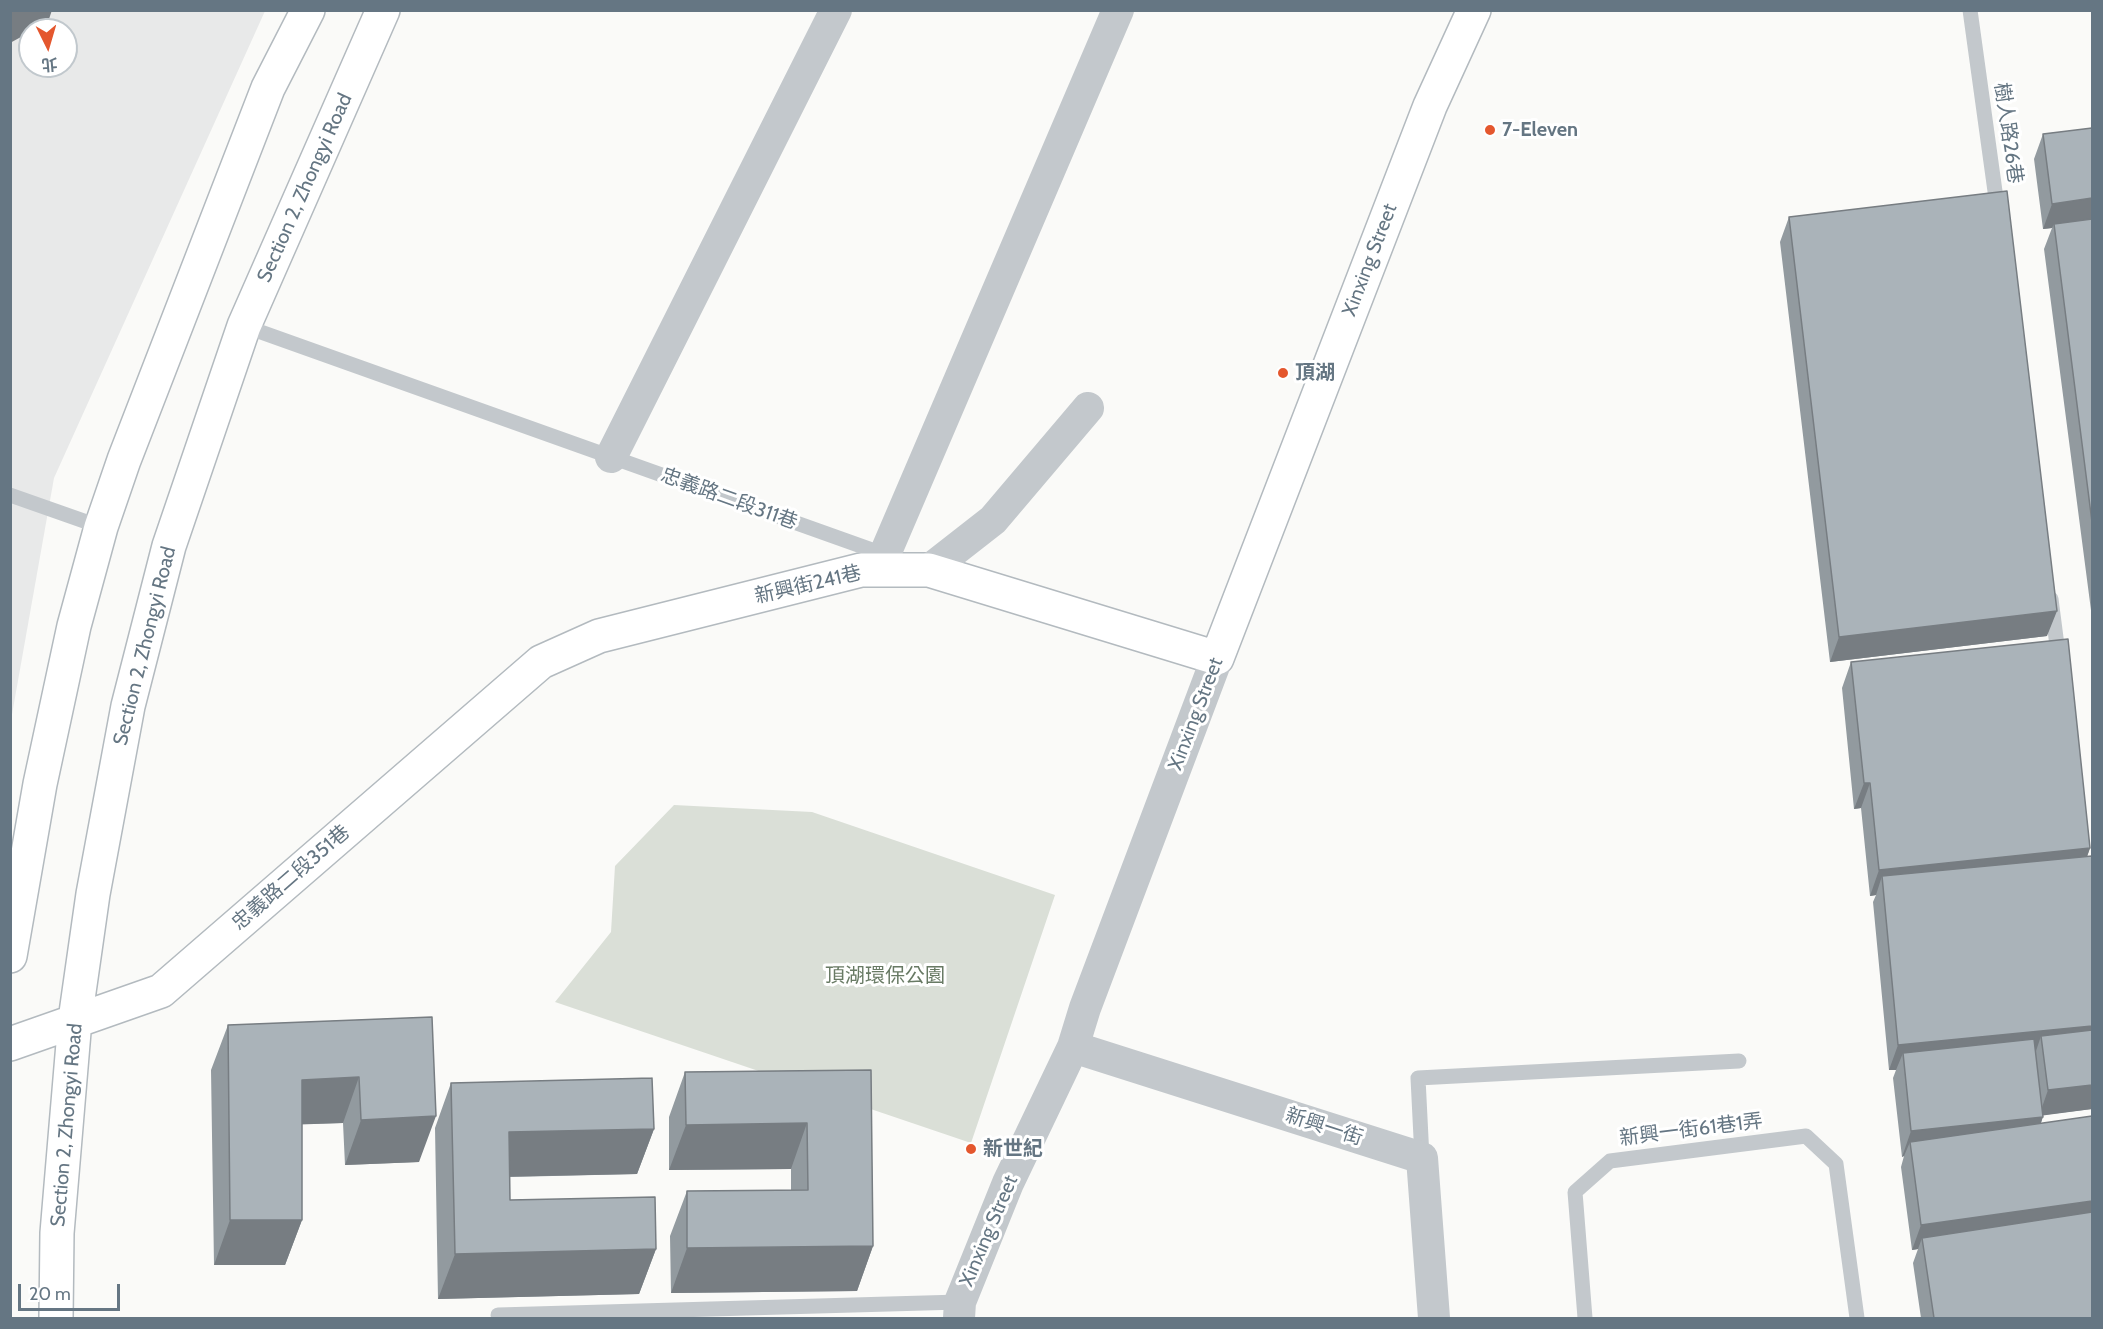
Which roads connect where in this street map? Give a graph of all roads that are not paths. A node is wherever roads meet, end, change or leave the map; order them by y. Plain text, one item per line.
1 (308, 10) edge
2 (383, 10) edge
3 (836, 10) edge
4 (1118, 10) edge
5 (1474, 10) edge
6 (1970, 10) edge
7 (2001, 234) edge
8 (244, 326) junction
9 (1088, 408) dead end
10 (611, 457) junction
11 (10, 495) edge
12 (101, 527) junction
13 (885, 554) junction
14 (929, 570) junction
15 (2049, 586) edge
16 (1217, 658) junction
17 (541, 662) joint
18 (2062, 680) edge
19 (10, 956) edge
20 (75, 1020) junction
21 (10, 1044) edge
22 (1073, 1047) junction
23 (1739, 1061) dead end
24 (1422, 1158) junction
25 (959, 1310) edge
26 (498, 1315) dead end
27 (56, 1318) edge
28 (1434, 1318) edge
29 (1585, 1318) edge
30 (1857, 1318) edge

1 - 12 main road
2 - 8 main road, Section 2, Zhongyi Road
3 - 10 street
4 - 13 street
5 - 16 main road
6 - 7 lane, 樹人路26巷
8 - 10 lane, 忠義路二段311巷
8 - 20 main road, Section 2, Zhongyi Road
9 - 14 street
10 - 13 lane, 忠義路二段311巷
11 - 12 lane
12 - 19 main road
13 - 14 lane, 忠義路二段311巷
14 - 16 main road, 忠義路二段311巷
14 - 17 main road, 新興街241巷
15 - 18 lane
16 - 22 street, Xinxing Street
17 - 20 main road, 忠義路二段351巷
20 - 21 main road, 忠義路二段351巷
20 - 27 main road, Section 2, Zhongyi Road
22 - 24 street, 新興一街
22 - 25 street, Xinxing Street
23 - 24 lane
24 - 28 street
25 - 26 lane
29 - 30 lane, 新興一街61巷1弄

